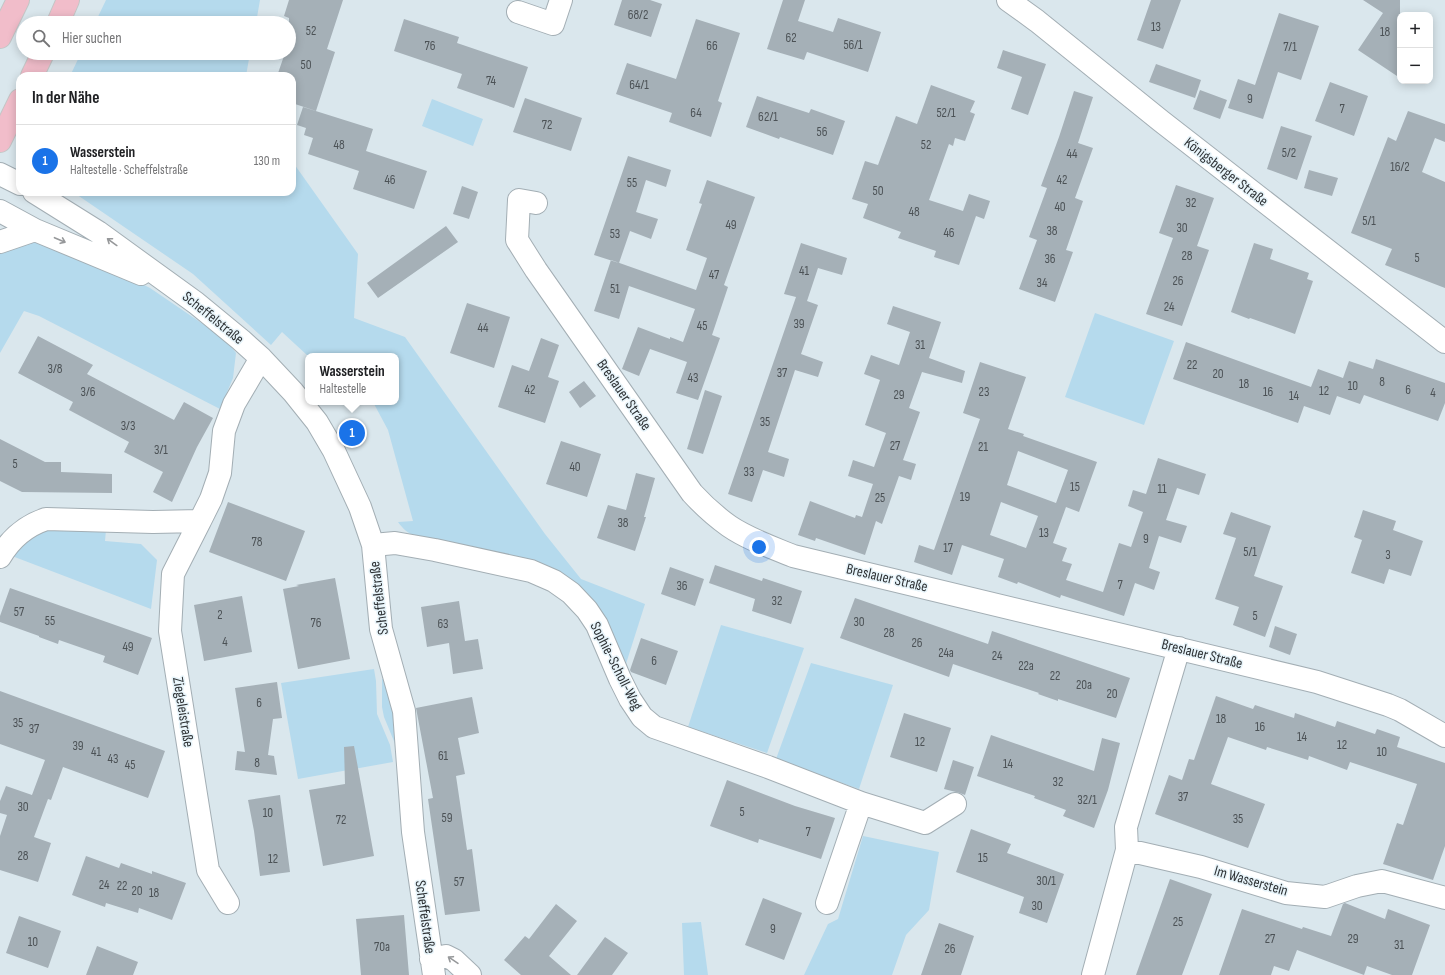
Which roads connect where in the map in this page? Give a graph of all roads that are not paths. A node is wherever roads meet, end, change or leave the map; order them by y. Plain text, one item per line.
1 (18, 0) edge
2 (68, 0) edge
3 (561, 0) edge
4 (1008, 0) edge
5 (518, 12) dead end
6 (61, 16) edge
7 (0, 37) edge
8 (40, 60) edge
9 (34, 72) edge
10 (16, 108) edge
11 (0, 141) edge
12 (0, 174) edge
13 (16, 182) edge
14 (40, 196) edge
15 (536, 203) dead end
16 (0, 211) edge
17 (35, 230) junction
18 (0, 242) edge
19 (177, 290) junction
20 (1445, 342) edge
21 (261, 358) junction
22 (200, 521) junction
23 (373, 545) junction
24 (0, 557) edge
25 (1179, 648) junction
26 (1445, 736) edge
27 (861, 803) junction
28 (955, 804) dead end
29 (1127, 850) junction
30 (1445, 898) edge
31 (228, 902) dead end
32 (827, 903) dead end
33 (433, 967) edge
34 (470, 975) edge
35 (1093, 975) edge

1 - 7 main road
2 - 6 main road
3 - 5 street
4 - 20 street, Königsberger Straße
8 - 9 main road
10 - 11 main road
12 - 13 street
19 -> 14 street, Scheffelstraße
15 - 25 street, Breslauer Straße
16 - 17 street, Scheffelstraße
17 - 18 street
17 -> 19 street, Scheffelstraße
19 - 21 street, Scheffelstraße
21 - 22 street, Ziegeleistraße
21 - 23 street, Scheffelstraße
22 - 24 street
22 - 31 street, Ziegeleistraße
23 - 27 street, Sophie-Scholl-Weg
23 - 33 street, Scheffelstraße
25 - 26 street, Breslauer Straße
25 - 29 street
27 - 28 street, Sophie-Scholl-Weg
27 - 32 street
29 - 30 street, Im Wasserstein
29 - 35 street
34 -> 33 street

